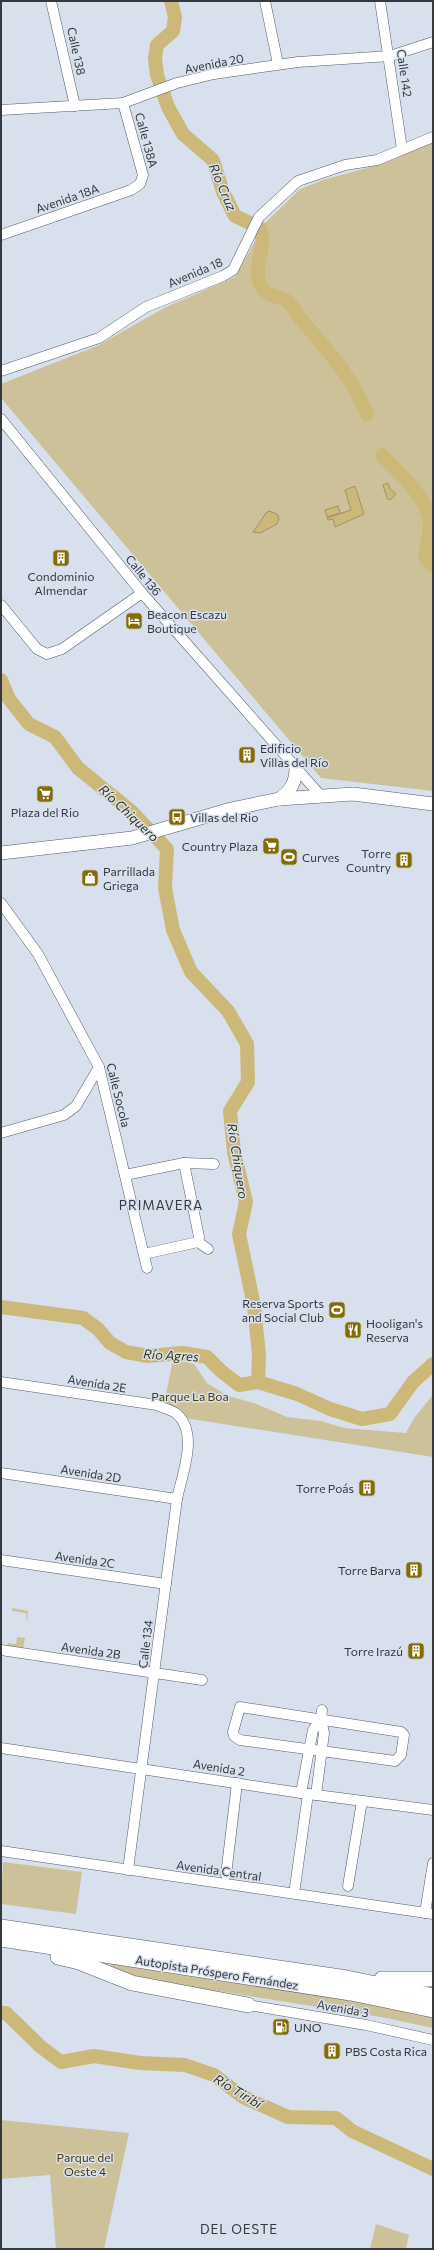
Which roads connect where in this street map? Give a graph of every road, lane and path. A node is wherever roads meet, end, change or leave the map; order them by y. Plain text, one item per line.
1 (51, 1) edge
2 (265, 1) edge
3 (380, 1) edge
4 (433, 42) edge
5 (390, 56) junction
6 (278, 64) junction
7 (123, 103) junction
8 (75, 106) junction
9 (1, 110) edge
10 (433, 137) edge
11 (402, 149) junction
12 (140, 184) joint
13 (1, 235) edge
14 (1, 371) edge
15 (1, 419) edge
16 (142, 593) junction
17 (1, 605) edge
18 (296, 768) junction
19 (321, 796) junction
20 (279, 799) junction
21 (433, 804) edge
22 (1, 854) edge
23 (1, 903) edge
24 (99, 1067) junction
25 (1, 1133) edge
26 (184, 1163) junction
27 (214, 1164) dead end
28 (125, 1175) junction
29 (198, 1242) junction
30 (208, 1249) dead end
31 (144, 1254) junction
32 (148, 1268) dead end
33 (1, 1382) edge
34 (184, 1423) joint
35 (1, 1473) edge
36 (177, 1499) junction
37 (1, 1560) edge
38 (166, 1584) junction
39 (1, 1650) edge
40 (155, 1672) junction
41 (202, 1680) dead end
42 (321, 1715) junction
43 (1, 1748) edge
44 (308, 1749) junction
45 (321, 1751) junction
46 (141, 1768) junction
47 (237, 1783) junction
48 (308, 1794) junction
49 (362, 1801) junction
50 (433, 1810) edge
51 (1, 1851) edge
52 (433, 1862) edge
53 (128, 1870) junction
54 (226, 1875) dead end
55 (348, 1886) dead end
56 (296, 1887) dead end
57 (429, 1913) edge
58 (1, 1927) edge
59 (1, 1940) edge
60 (347, 1978) junction
61 (433, 1979) edge
62 (433, 1996) edge
63 (248, 2005) joint
64 (433, 2010) edge
65 (433, 2040) edge

1 - 8 street, Calle 138
2 - 6 street
3 - 5 street, Calle 142
4 - 5 street, Avenida 20
5 - 6 street, Avenida 20
5 - 11 street, Calle 142
6 - 7 street, Avenida 20
7 - 8 street, Avenida 20
7 - 12 street, Calle 138A
8 - 9 street, Avenida 20
10 - 11 street, Avenida 18
11 - 14 street, Avenida 18
12 - 13 street, Avenida 18A
15 - 16 street, Calle 136
16 - 17 street
16 - 18 street, Calle 136
18 - 19 street, Calle 136
18 - 20 main road
19 - 20 main road
19 - 21 main road
20 - 22 main road
23 - 24 street, Calle Socola
24 - 25 street
24 - 28 street, Calle Socola
26 - 27 street
26 - 28 street
26 - 29 street
28 - 31 street, Calle Socola
29 - 30 street
29 - 31 street
31 - 32 street, Calle Socola
33 - 34 street, Avenida 2E
34 - 36 street, Calle 134
35 - 36 street, Avenida 2D
36 - 38 street, Calle 134
37 - 38 street, Avenida 2C
38 - 40 street, Calle 134
39 - 40 street, Avenida 2B
40 - 41 street, Avenida 2B
40 - 46 street, Calle 134
42 - 44 street
42 - 44 street
42 - 45 street
42 - 45 street
43 - 46 street, Avenida 2
44 - 45 street
44 - 48 street
45 - 48 street
46 - 47 street, Avenida 2
46 - 53 street, Calle 134
47 - 48 street, Avenida 2
47 - 54 street
48 - 49 street, Avenida 2
48 - 56 street
49 - 50 street, Avenida 2
49 - 55 street
51 - 53 street, Avenida Central
52 - 57 street
53 - 57 street, Avenida Central
58 - 60 highway, Autopista Próspero Fernández
59 - 63 highway
59 - 64 highway, Autopista Próspero Fernández
60 - 61 highway
60 - 62 highway, Autopista Próspero Fernández
63 - 65 street, Avenida 3

